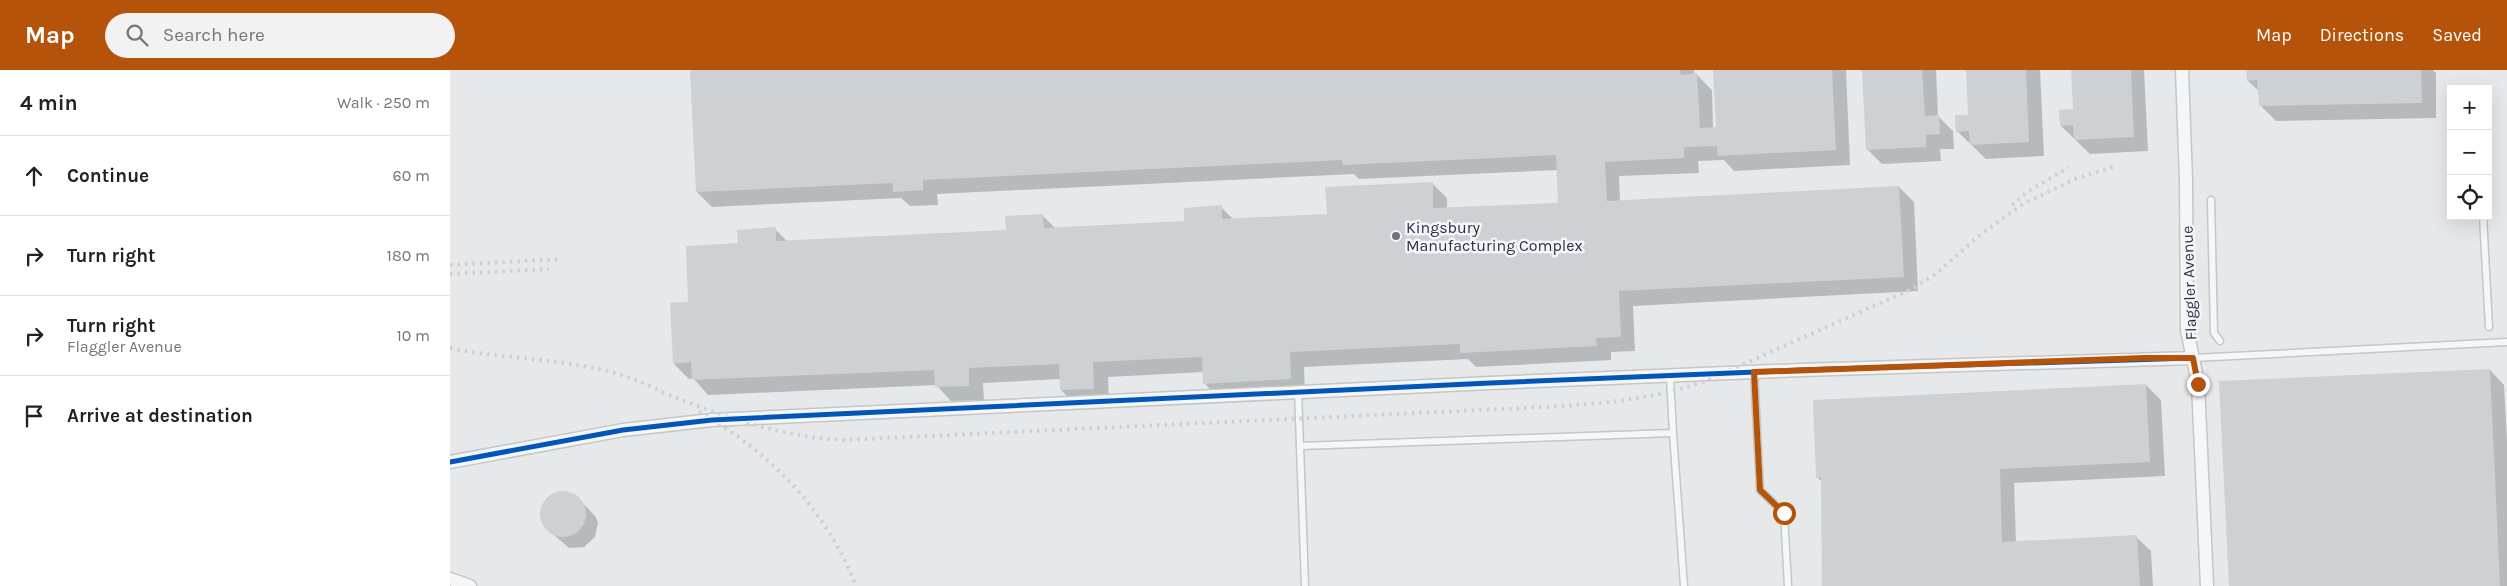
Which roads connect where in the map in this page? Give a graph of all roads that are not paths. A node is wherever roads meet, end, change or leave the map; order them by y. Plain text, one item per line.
1 (2182, 70) edge
2 (2211, 200) dead end
3 (2482, 220) edge
4 (2489, 326) dead end
5 (2220, 341) dead end
6 (2507, 342) edge
7 (2193, 358) junction
8 (1754, 372) junction
9 (1670, 376) junction
10 (1298, 391) junction
11 (1673, 433) junction
12 (1300, 446) junction
13 (450, 462) edge
14 (450, 580) edge
15 (470, 586) edge
16 (1306, 586) edge
17 (1684, 586) edge
18 (1788, 586) edge
19 (2207, 586) edge

1 - 7 street, Flaggler Avenue
2 - 5 lane
3 - 4 lane
6 - 7 lane
7 - 8 street
7 - 19 street, Flaggler Avenue
8 - 9 street
8 - 18 lane
9 - 10 street
9 - 11 lane
10 - 12 lane
10 - 13 street
11 - 12 lane
11 - 17 lane
12 - 16 lane
14 - 15 street

